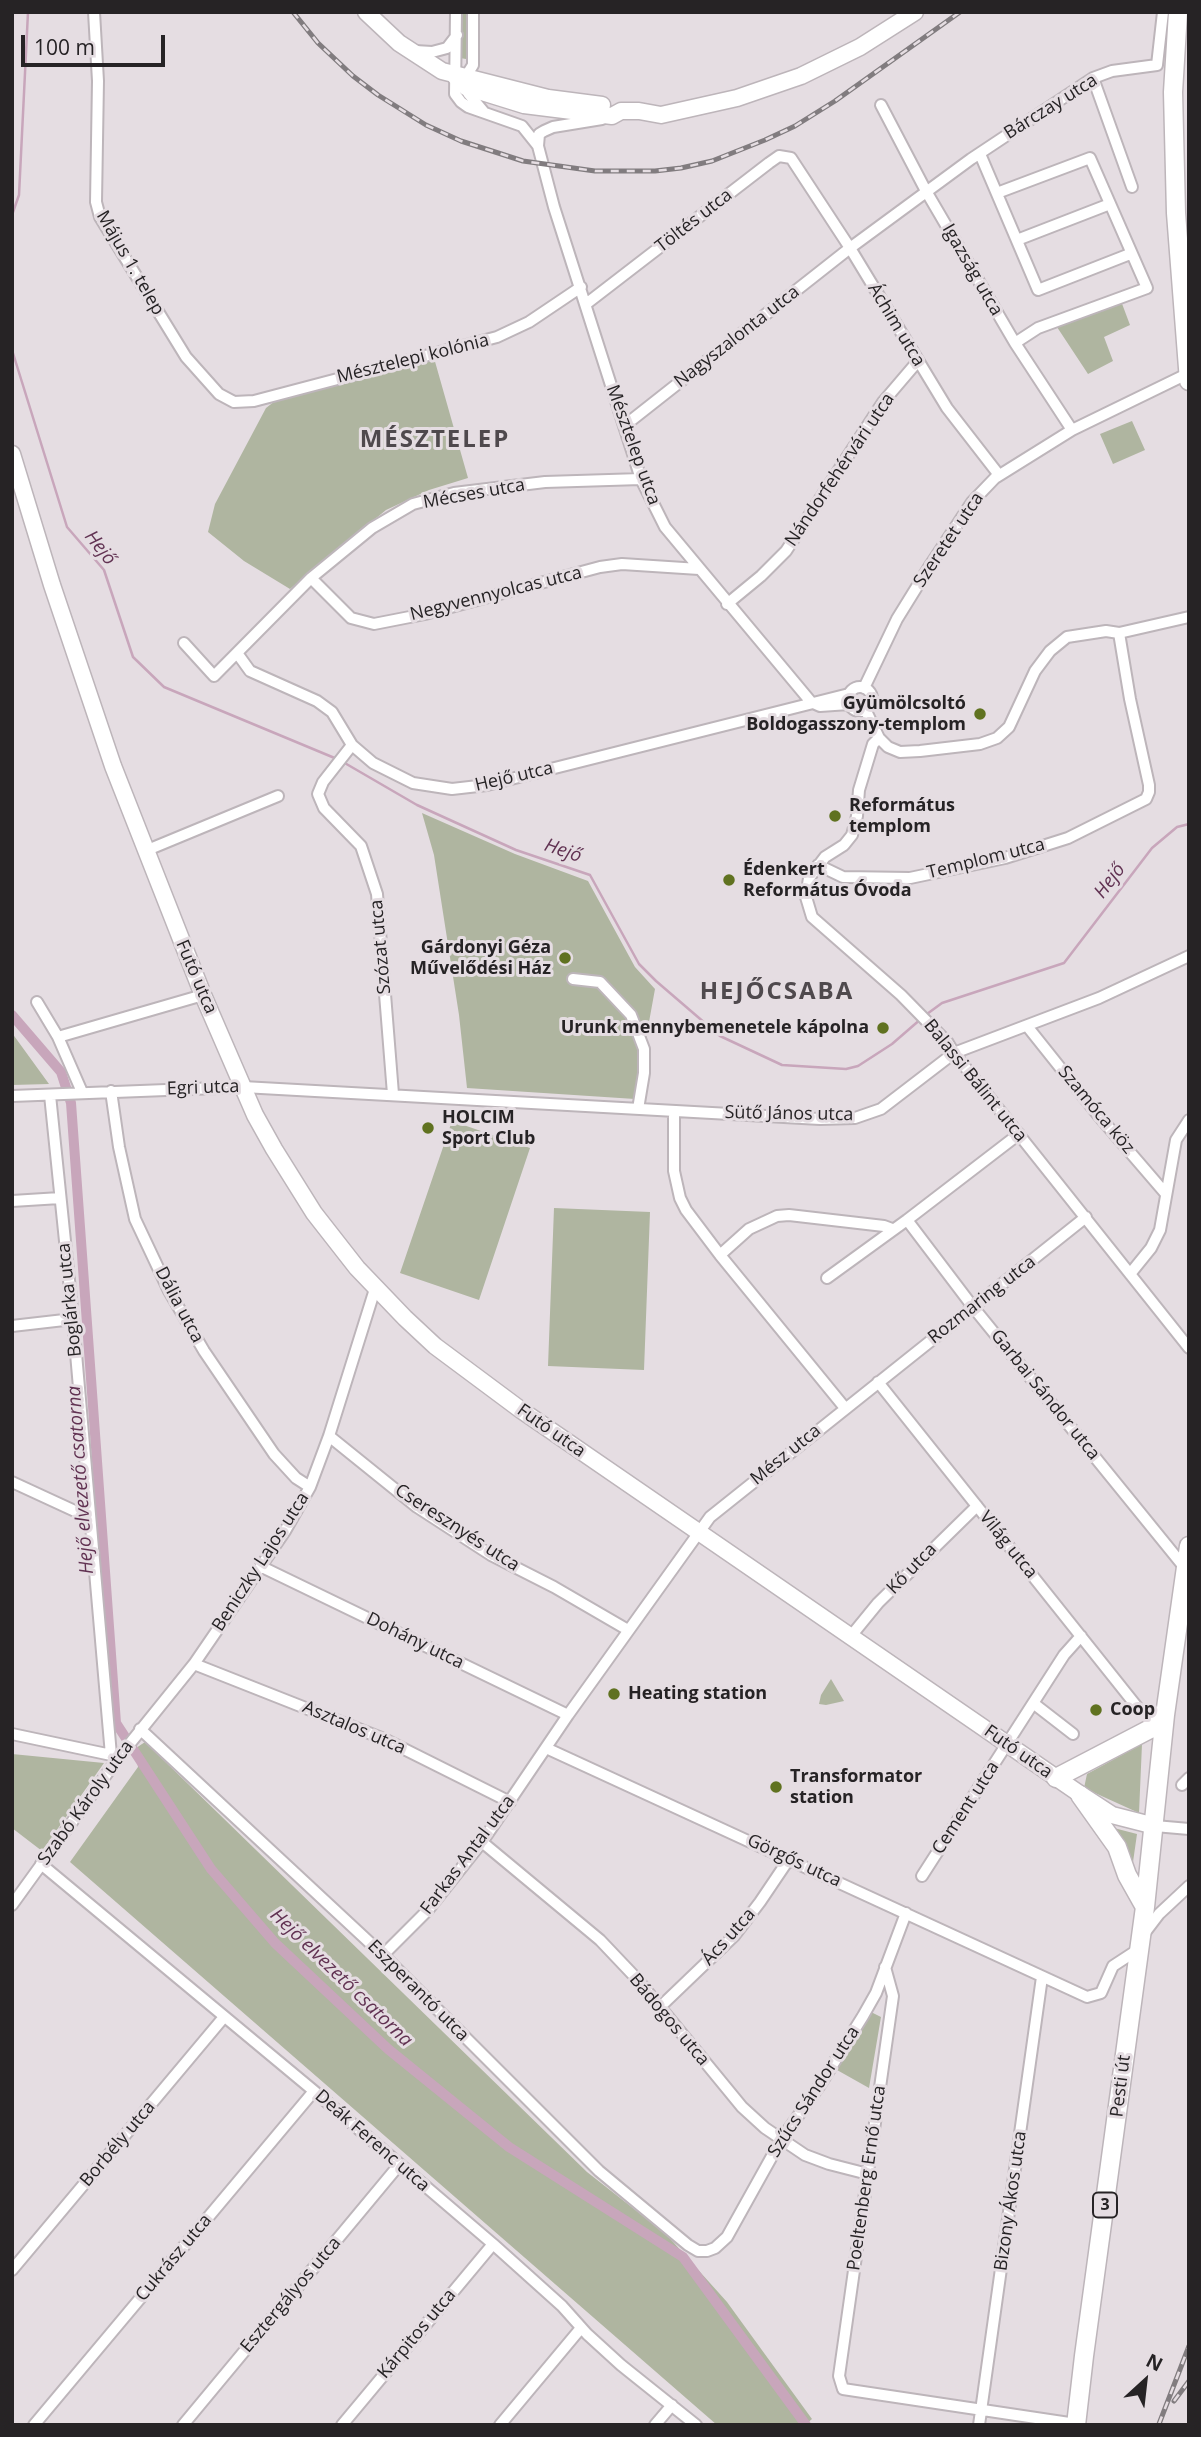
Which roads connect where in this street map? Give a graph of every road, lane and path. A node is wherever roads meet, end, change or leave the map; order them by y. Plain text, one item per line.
1 (93, 12) edge
2 (366, 12) edge
3 (457, 12) edge
4 (473, 12) edge
5 (915, 12) edge
6 (1163, 12) edge
7 (1178, 12) edge
8 (896, 18) edge
9 (457, 34) junction
10 (412, 51) junction
11 (465, 76) junction
12 (1093, 78) junction
13 (881, 105) dead end
14 (616, 114) junction
15 (538, 146) junction
16 (980, 154) junction
17 (800, 171) joint
18 (1132, 187) dead end
19 (926, 191) junction
20 (997, 193) junction
21 (1110, 204) junction
22 (1017, 240) junction
23 (850, 248) junction
24 (1130, 254) junction
25 (1184, 267) edge
26 (581, 288) junction
27 (586, 304) junction
28 (1015, 343) junction
29 (918, 361) junction
30 (1188, 377) edge
31 (234, 402) joint
32 (624, 426) junction
33 (1072, 430) junction
34 (12, 454) edge
35 (999, 475) junction
36 (641, 480) junction
37 (699, 569) junction
38 (311, 578) junction
39 (727, 604) junction
40 (1189, 617) edge
41 (1119, 633) junction
42 (184, 643) dead end
43 (237, 653) junction
44 (864, 688) junction
45 (849, 699) junction
46 (811, 702) junction
47 (865, 709) junction
48 (879, 738) junction
49 (349, 749) junction
50 (278, 796) dead end
51 (145, 851) junction
52 (818, 865) junction
53 (1189, 956) edge
54 (573, 979) dead end
55 (203, 995) junction
56 (37, 1002) dead end
57 (1027, 1026) junction
58 (58, 1037) junction
59 (954, 1053) junction
60 (243, 1087) junction
61 (111, 1091) junction
62 (82, 1092) junction
63 (54, 1094) junction
64 (393, 1094) junction
65 (12, 1096) edge
66 (638, 1109) junction
67 (674, 1111) junction
68 (1189, 1120) edge
69 (1019, 1134) junction
70 (1166, 1194) junction
71 (60, 1198) junction
72 (12, 1200) edge
73 (1086, 1217) junction
74 (907, 1220) junction
75 (891, 1229) junction
76 (720, 1255) junction
77 (1130, 1274) junction
78 (827, 1278) dead end
79 (375, 1289) junction
80 (973, 1307) junction
81 (72, 1319) junction
82 (12, 1325) edge
83 (1189, 1348) edge
84 (878, 1382) junction
85 (845, 1408) junction
86 (329, 1436) junction
87 (12, 1482) edge
88 (310, 1487) junction
89 (977, 1506) junction
90 (90, 1518) junction
91 (698, 1532) junction
92 (1189, 1546) edge
93 (262, 1567) junction
94 (1185, 1568) junction
95 (628, 1630) junction
96 (850, 1636) junction
97 (1081, 1636) junction
98 (194, 1664) junction
99 (1033, 1703) junction
100 (1138, 1707) dead end
101 (568, 1715) junction
102 (1165, 1715) junction
103 (138, 1732) junction
104 (12, 1734) edge
105 (1073, 1734) dead end
106 (1007, 1744) junction
107 (546, 1748) junction
108 (118, 1754) junction
109 (1056, 1778) junction
110 (1080, 1794) junction
111 (510, 1802) junction
112 (1155, 1826) junction
113 (1189, 1829) edge
114 (482, 1842) junction
115 (789, 1859) junction
116 (41, 1864) junction
117 (922, 1877) dead end
118 (1189, 1886) edge
119 (12, 1905) edge
120 (1145, 1907) junction
121 (906, 1913) junction
122 (1140, 1943) junction
123 (383, 1955) junction
124 (886, 1967) junction
125 (1042, 1977) junction
126 (660, 2007) junction
127 (224, 2017) junction
128 (314, 2091) junction
129 (781, 2140) junction
130 (399, 2165) junction
131 (868, 2174) junction
132 (493, 2244) junction
133 (698, 2251) joint
134 (12, 2270) edge
135 (581, 2328) junction
136 (672, 2405) junction
137 (981, 2411) junction
138 (34, 2425) edge
139 (183, 2425) edge
140 (342, 2425) edge
141 (500, 2425) edge
142 (655, 2425) edge
143 (696, 2425) edge
144 (979, 2425) edge
145 (1076, 2425) edge

1 - 31 street, Május 1. telep
2 - 10 main road
3 - 9 street
4 - 11 street
5 - 8 main road
6 - 12 street, Bárczay utca
7 - 25 main road
8 - 14 main road
9 - 10 street
9 - 11 street
10 - 11 main road
11 - 14 main road
11 - 14 main road
11 - 15 street
12 - 16 street, Bárczay utca
12 - 18 street
13 - 19 street, Igazság utca
14 - 15 street
15 - 26 street, Mésztelep utca
16 - 19 street, Bárczay utca
16 - 20 street
17 - 23 street, Áchim utca
17 - 27 street, Töltés utca
19 - 23 street, Bárczay utca
19 - 28 street, Igazság utca
20 - 21 street
20 - 22 street
21 - 22 street
21 - 24 street
22 - 24 street
23 - 29 street, Áchim utca
23 - 32 street, Nagyszalonta utca
24 - 28 street
25 - 30 main road
26 - 27 street, Mésztelep utca
26 - 31 street, Mésztelepi kolónia
27 - 32 street, Mésztelep utca
28 - 33 street, Igazság utca
29 - 35 street, Áchim utca
29 - 39 street, Nándorfehérvári utca
30 - 33 street, Szeretet utca
32 - 36 street, Mésztelep utca
33 - 35 street, Szeretet utca
34 - 51 main road, Futó utca
35 - 44 street, Szeretet utca
36 - 37 street, Mésztelep utca
36 - 38 street, Mécses utca
37 - 38 street, Negyvennyolcas utca
37 - 39 street, Mésztelep utca
38 - 43 street, Mécses utca
39 - 46 street, Mésztelep utca
40 - 41 street
41 - 48 street
41 - 52 street, Templom utca
42 - 43 street, Mécses utca
43 - 49 street, Hejő utca
44 - 45 street
44 - 47 street
45 - 46 street, Hejő utca
45 - 47 street
46 - 49 street, Hejő utca
47 - 48 street
48 - 52 street
49 - 64 street, Szózat utca
50 - 51 street
51 - 55 main road, Futó utca
52 - 59 street, Balassi Bálint utca
53 - 57 street, Sütő János utca
54 - 66 street
55 - 58 street
55 - 60 main road, Futó utca
56 - 58 street
57 - 59 street, Sütő János utca
57 - 70 street, Szamóca köz
58 - 62 street
59 - 67 street, Sütő János utca
59 - 69 street, Balassi Bálint utca
60 - 61 street, Egri utca
60 - 64 street, Egri utca
60 - 79 main road, Futó utca
61 - 62 street, Egri utca
61 - 88 street, Dália utca
62 - 63 street, Egri utca
63 - 65 street, Egri utca
63 - 71 street, Boglárka utca
64 - 66 street, Sütő János utca
66 - 67 street, Sütő János utca
67 - 76 street
68 - 70 street
69 - 73 street, Balassi Bálint utca
69 - 74 street
70 - 77 street
71 - 72 street
71 - 81 street, Boglárka utca
73 - 77 street, Balassi Bálint utca
73 - 80 street, Rozmaring utca
74 - 75 street
74 - 80 street, Garbai Sándor utca
75 - 76 street
75 - 78 street
76 - 85 street
77 - 83 street, Balassi Bálint utca
79 - 86 street, Beniczky Lajos utca
79 - 91 main road, Futó utca
80 - 84 street, Rozmaring utca
80 - 94 street, Garbai Sándor utca
81 - 82 street
81 - 90 street, Boglárka utca
84 - 85 street, Mész utca
84 - 89 street, Világ utca
85 - 91 street, Mész utca
86 - 88 street, Beniczky Lajos utca
86 - 95 street, Cseresznyés utca
87 - 90 street
88 - 93 street, Beniczky Lajos utca
89 - 96 street, Kő utca
89 - 97 street, Világ utca
90 - 108 street, Boglárka utca
91 - 95 street, Mész utca
91 - 96 main road, Futó utca
92 - 94 main road, 3
93 - 98 street, Beniczky Lajos utca
93 - 101 street, Dohány utca
94 - 102 main road, 3
95 - 101 street, Farkas Antal utca
96 - 106 main road, Futó utca
97 - 99 street, Cement utca
97 - 100 street, Világ utca
98 - 103 street, Beniczky Lajos utca
98 - 111 street, Asztalos utca
99 - 105 street
99 - 106 street, Cement utca
101 - 107 street, Farkas Antal utca
102 - 109 main road
102 - 112 main road, Pesti út / 3
103 - 108 street, Szabó Károly utca
103 - 123 street, Eszperantó utca
104 - 108 street
106 - 109 main road, Futó utca
106 - 117 street, Cement utca
107 - 111 street, Farkas Antal utca
107 - 115 street, Görgős utca
108 - 116 street, Szabó Károly utca
109 - 110 main road, Futó utca
110 - 112 main road, Futó utca
110 - 120 main road
111 - 114 street, Farkas Antal utca
112 - 113 street
112 - 120 main road, Pesti út / 3
114 - 123 street, Farkas Antal utca
114 - 126 street, Bádogos utca
115 - 121 street, Görgős utca
115 - 126 street, Ács utca
116 - 119 street, Szabó Károly utca
116 - 127 street, Deák Ferenc utca
118 - 122 street
120 - 122 main road, Pesti út / 3
121 - 124 street, Szűcs Sándor utca
121 - 125 street, Görgős utca
122 - 125 street, Görgős utca
122 - 145 main road, Pesti út / 3
123 - 133 street, Eszperantó utca
124 - 129 street, Szűcs Sándor utca
124 - 131 street, Poeltenberg Ernő utca
125 - 137 street, Bizony Ákos utca
126 - 129 street, Bádogos utca
127 - 128 street, Deák Ferenc utca
127 - 134 street, Borbély utca
128 - 130 street, Deák Ferenc utca
128 - 138 street, Cukrász utca
129 - 131 street, Bádogos utca
129 - 133 street, Szűcs Sándor utca
130 - 132 street, Deák Ferenc utca
130 - 139 street, Esztergályos utca
131 - 137 street, Poeltenberg Ernő utca
132 - 135 street, Deák Ferenc utca
132 - 140 street, Kárpitos utca
135 - 136 street, Deák Ferenc utca
135 - 141 street
136 - 142 street
136 - 143 street, Deák Ferenc utca
137 - 144 street, Bizony Ákos utca
137 - 145 street

